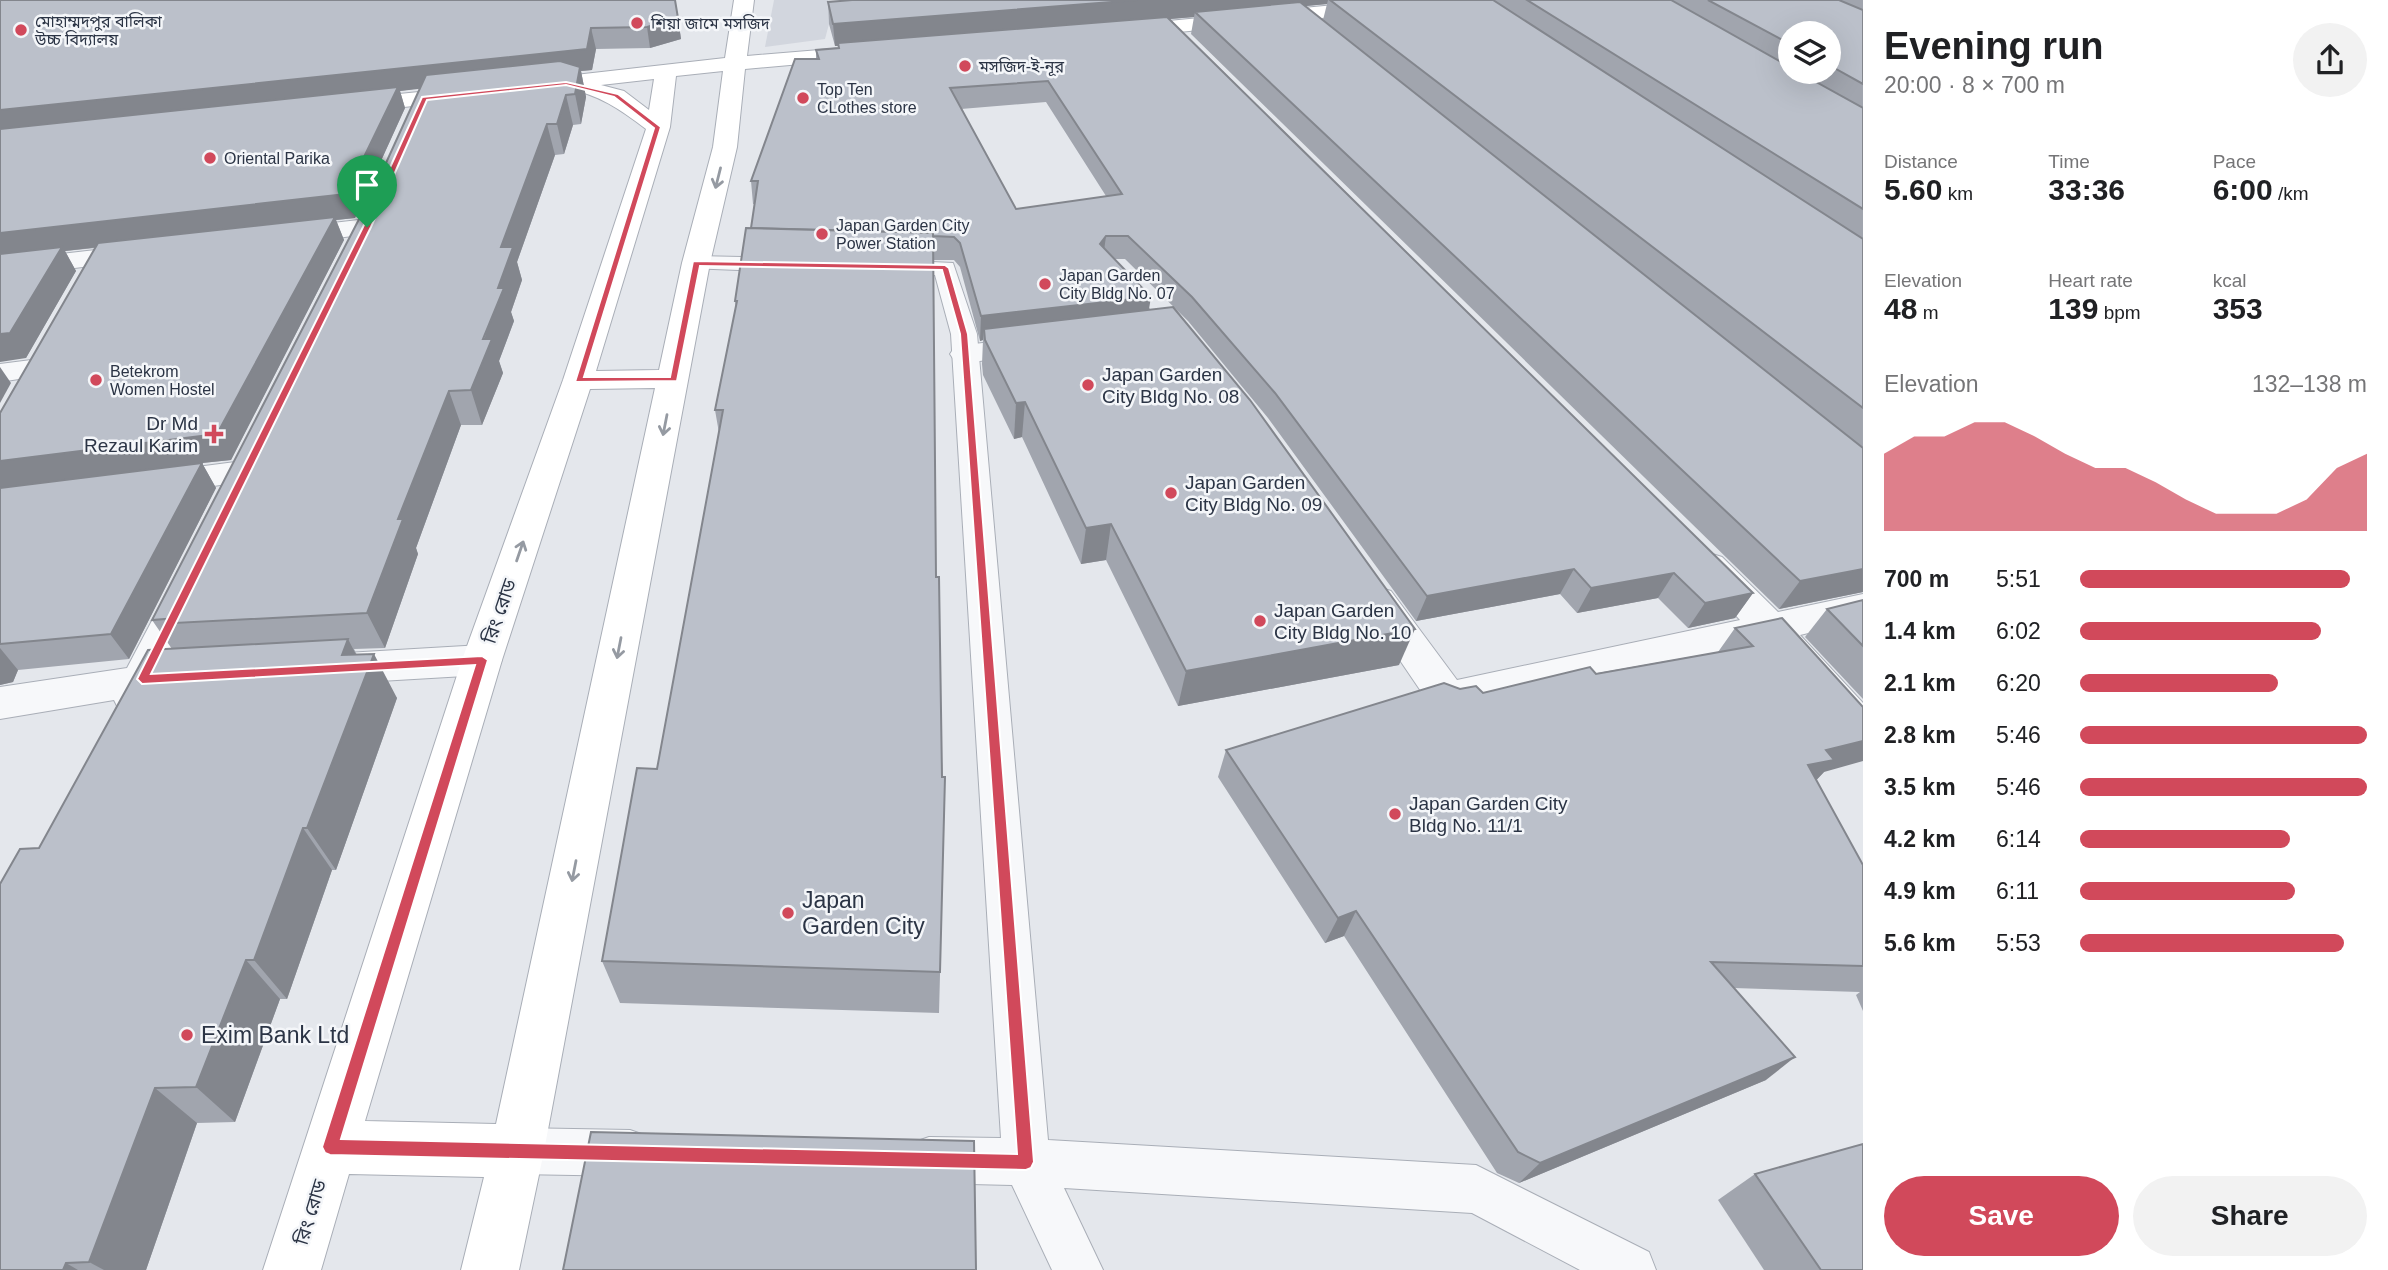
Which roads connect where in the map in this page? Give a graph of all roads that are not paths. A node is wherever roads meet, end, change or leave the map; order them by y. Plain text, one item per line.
1 (744, 0) edge
2 (1461, 0) edge
3 (1304, 13) junction
4 (1170, 28) junction
5 (1103, 33) edge
6 (1327, 37) edge
7 (1200, 57) edge
8 (666, 71) junction
9 (748, 74) junction
10 (566, 83) junction
11 (514, 89) edge
12 (489, 92) edge
13 (424, 98) junction
14 (328, 108) edge
15 (658, 127) junction
16 (409, 133) edge
17 (261, 239) edge
18 (168, 250) edge
19 (101, 257) junction
20 (696, 263) junction
21 (349, 264) edge
22 (821, 265) edge
23 (862, 266) edge
24 (0, 269) edge
25 (82, 291) edge
26 (1057, 343) edge
27 (965, 354) junction
28 (0, 373) edge
29 (674, 379) junction
30 (578, 380) junction
31 (19, 402) edge
32 (122, 487) edge
33 (225, 509) edge
34 (1692, 550) edge
35 (202, 558) edge
36 (1359, 574) edge
37 (1863, 607) edge
38 (1771, 628) junction
39 (482, 660) junction
40 (292, 671) edge
41 (197, 676) edge
42 (142, 679) junction
43 (0, 703) edge
44 (115, 726) edge
45 (1863, 730) edge
46 (330, 1147) junction
47 (517, 1150) junction
48 (668, 1154) edge
49 (902, 1159) edge
50 (1026, 1162) junction
51 (292, 1270) edge
52 (490, 1270) edge
53 (1078, 1270) edge
54 (1631, 1270) edge

1 - 9 main road
2 - 3 main road
3 - 4 main road
3 - 6 street
4 - 5 main road
4 - 7 street
8 - 9 main road
8 - 10 main road
8 - 15 main road, রিং রোড
9 - 9 main road
9 -> 20 main road
10 - 11 main road
10 - 15 main road
12 - 13 main road
13 - 14 main road
13 - 16 street
15 - 30 main road, রিং রোড
17 - 21 street
18 - 19 street
19 - 24 street
19 - 25 street
20 - 22 lane
20 - 29 main road
23 - 27 lane
26 - 27 street
27 - 50 lane
28 - 31 street
29 - 30 main road
29 -> 47 main road
39 -> 30 main road, রিং রোড
32 - 33 street
34 - 38 street
35 - 42 street
36 - 38 street
37 - 38 street
38 - 45 street
39 - 40 street
39 - 46 main road, রিং রোড
41 - 42 street
42 - 43 street
42 - 44 street
46 - 47 main road
46 - 51 main road, রিং রোড
47 - 48 lane
47 - 52 main road
49 - 50 lane
50 - 53 lane
50 - 54 lane

